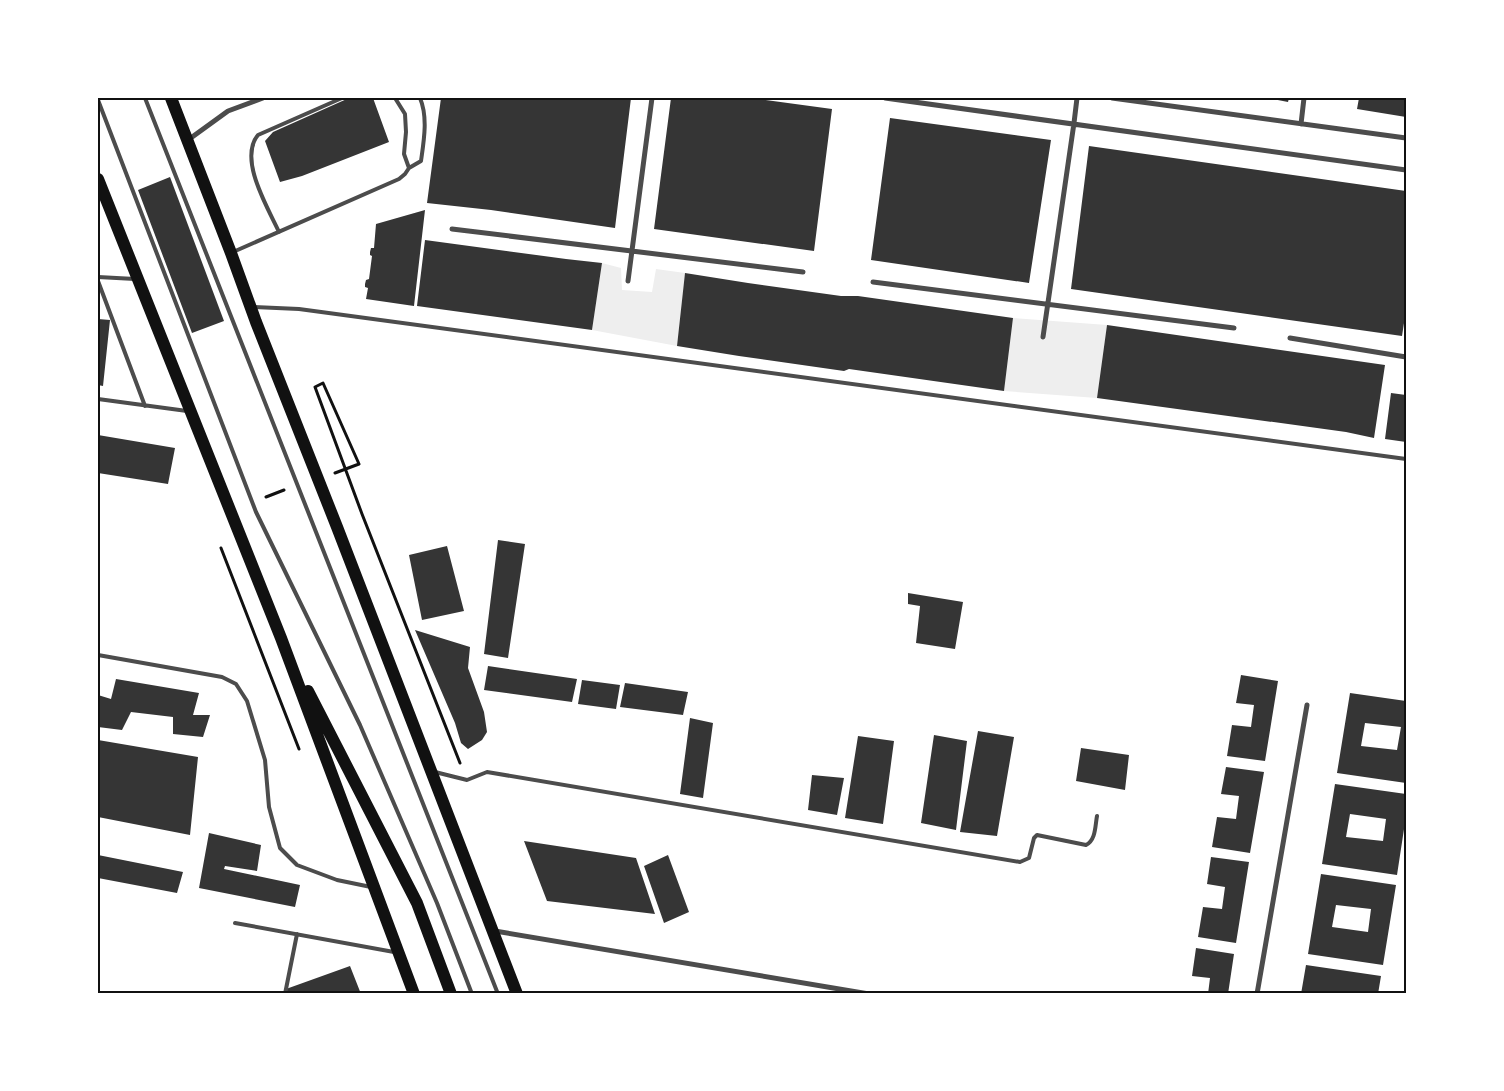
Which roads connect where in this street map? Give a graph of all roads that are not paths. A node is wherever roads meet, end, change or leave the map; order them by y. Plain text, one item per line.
1 (145, 98) edge
2 (170, 98) edge
3 (263, 98) edge
4 (342, 98) edge
5 (395, 98) edge
6 (420, 98) edge
7 (652, 98) edge
8 (885, 98) edge
9 (1076, 98) edge
10 (1112, 98) edge
11 (1304, 98) edge
12 (98, 100) edge
13 (1074, 123) junction
14 (1301, 124) junction
15 (1406, 138) edge
16 (188, 140) junction
17 (409, 168) junction
18 (1406, 170) edge
19 (98, 179) edge
20 (452, 229) dead end
21 (279, 232) junction
22 (632, 250) junction
23 (231, 253) junction
24 (803, 272) dead end
25 (98, 279) edge
26 (139, 280) junction
27 (628, 281) dead end
28 (873, 282) dead end
29 (1048, 304) junction
30 (250, 306) junction
31 (1234, 328) dead end
32 (1043, 337) dead end
33 (1290, 338) dead end
34 (1406, 357) edge
35 (98, 399) edge
36 (145, 406) junction
37 (191, 412) junction
38 (1406, 459) edge
39 (281, 638) junction
40 (98, 656) edge
41 (1307, 705) dead end
42 (430, 770) junction
43 (1097, 816) dead end
44 (374, 887) junction
45 (235, 923) dead end
46 (494, 930) junction
47 (297, 934) junction
48 (399, 953) junction
49 (285, 994) edge
50 (414, 994) edge
51 (451, 994) edge
52 (472, 994) edge
53 (498, 994) edge
54 (517, 994) edge
55 (869, 994) edge
56 (1257, 994) edge

1 - 53 lane
2 - 16 main road
3 - 16 street
4 - 21 lane
5 - 17 lane
6 - 17 lane
7 - 22 street
8 - 13 street
9 - 13 street
10 - 14 street
11 - 14 street
12 - 52 lane
13 - 18 street
13 - 29 street
14 - 15 street
16 - 23 main road
17 - 21 lane
19 - 26 main road
20 - 22 street
21 - 23 lane
22 - 24 street
22 - 27 street
23 - 30 main road
25 - 26 lane
25 - 36 lane
26 - 37 main road
28 - 29 street
29 - 31 street
29 - 32 street
30 - 38 lane
30 - 42 main road
33 - 34 street
35 - 36 lane
36 - 37 lane
37 - 39 main road
39 - 44 main road
39 - 51 main road
40 - 44 lane
41 - 56 street
42 - 43 lane
42 - 46 main road
44 - 48 main road
45 - 47 lane
46 - 54 main road
46 - 55 street
47 - 48 lane
47 - 49 lane
48 - 50 main road

